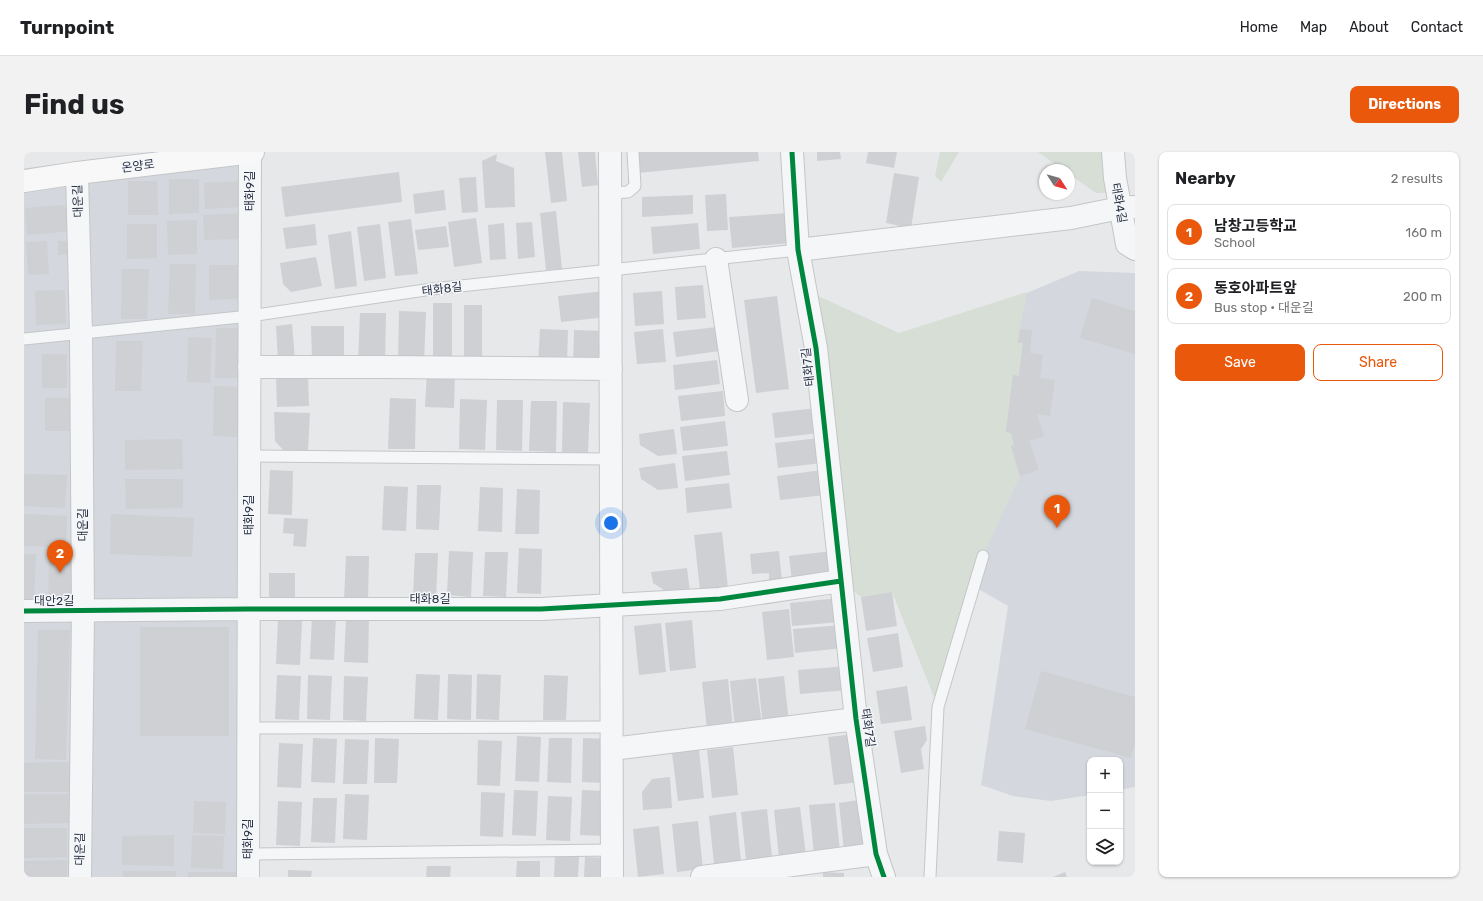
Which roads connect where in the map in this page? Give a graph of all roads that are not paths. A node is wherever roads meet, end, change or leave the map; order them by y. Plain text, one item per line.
1 (250, 152) edge
2 (253, 152) edge
3 (610, 152) edge
4 (634, 152) edge
5 (792, 152) edge
6 (1113, 152) edge
7 (77, 173) junction
8 (24, 181) edge
9 (610, 193) junction
10 (1128, 207) edge
11 (1135, 249) edge
12 (798, 250) junction
13 (716, 259) junction
14 (610, 270) junction
15 (250, 316) junction
16 (82, 333) junction
17 (24, 339) edge
18 (249, 367) junction
19 (611, 369) junction
20 (737, 400) dead end
21 (249, 456) junction
22 (611, 458) junction
23 (983, 556) dead end
24 (841, 581) junction
25 (611, 606) junction
26 (249, 609) junction
27 (24, 611) edge
28 (83, 611) junction
29 (856, 719) junction
30 (611, 727) junction
31 (248, 728) junction
32 (612, 749) junction
33 (612, 850) junction
34 (248, 854) junction
35 (876, 854) junction
36 (80, 877) edge
37 (248, 877) edge
38 (612, 877) edge
39 (702, 877) edge
40 (884, 877) edge
41 (930, 877) edge

1 - 2 main road, 온양로
1 - 7 main road, 온양로
1 - 15 street, 태화9길
3 - 9 street
4 - 9 lane
5 - 12 street, 태화7길
6 - 10 street, 태화4길
7 - 8 main road, 온양로
7 - 16 street, 대운길
9 - 14 street
10 - 11 street, 태화4길
10 - 12 street
12 - 13 lane, 태화8길
12 - 24 street, 태화7길
13 - 14 lane, 태화8길
13 - 20 street
14 - 15 lane, 태화8길
14 - 19 street
15 - 16 lane, 태화8길
15 - 18 street, 태화9길
16 - 17 lane, 태화8길
16 - 28 street, 대운길
18 - 19 street
18 - 21 street, 태화9길
19 - 22 street
21 - 22 lane
21 - 26 street, 태화9길
22 - 25 street
23 - 41 lane
24 - 25 street
24 - 29 street, 태화7길
25 - 26 street, 태화8길
25 - 30 street
26 - 28 street, 태화8길
26 - 31 street, 태화9길
27 - 28 street, 대안2길
28 - 36 street, 대운길
29 - 32 street, 태화7길
29 - 35 street, 태화7길
30 - 31 lane
30 - 32 street
31 - 34 street, 태화9길
32 - 33 street
33 - 34 lane
33 - 38 street
34 - 37 street, 태화9길
35 - 39 street
35 - 40 street, 태화7길

